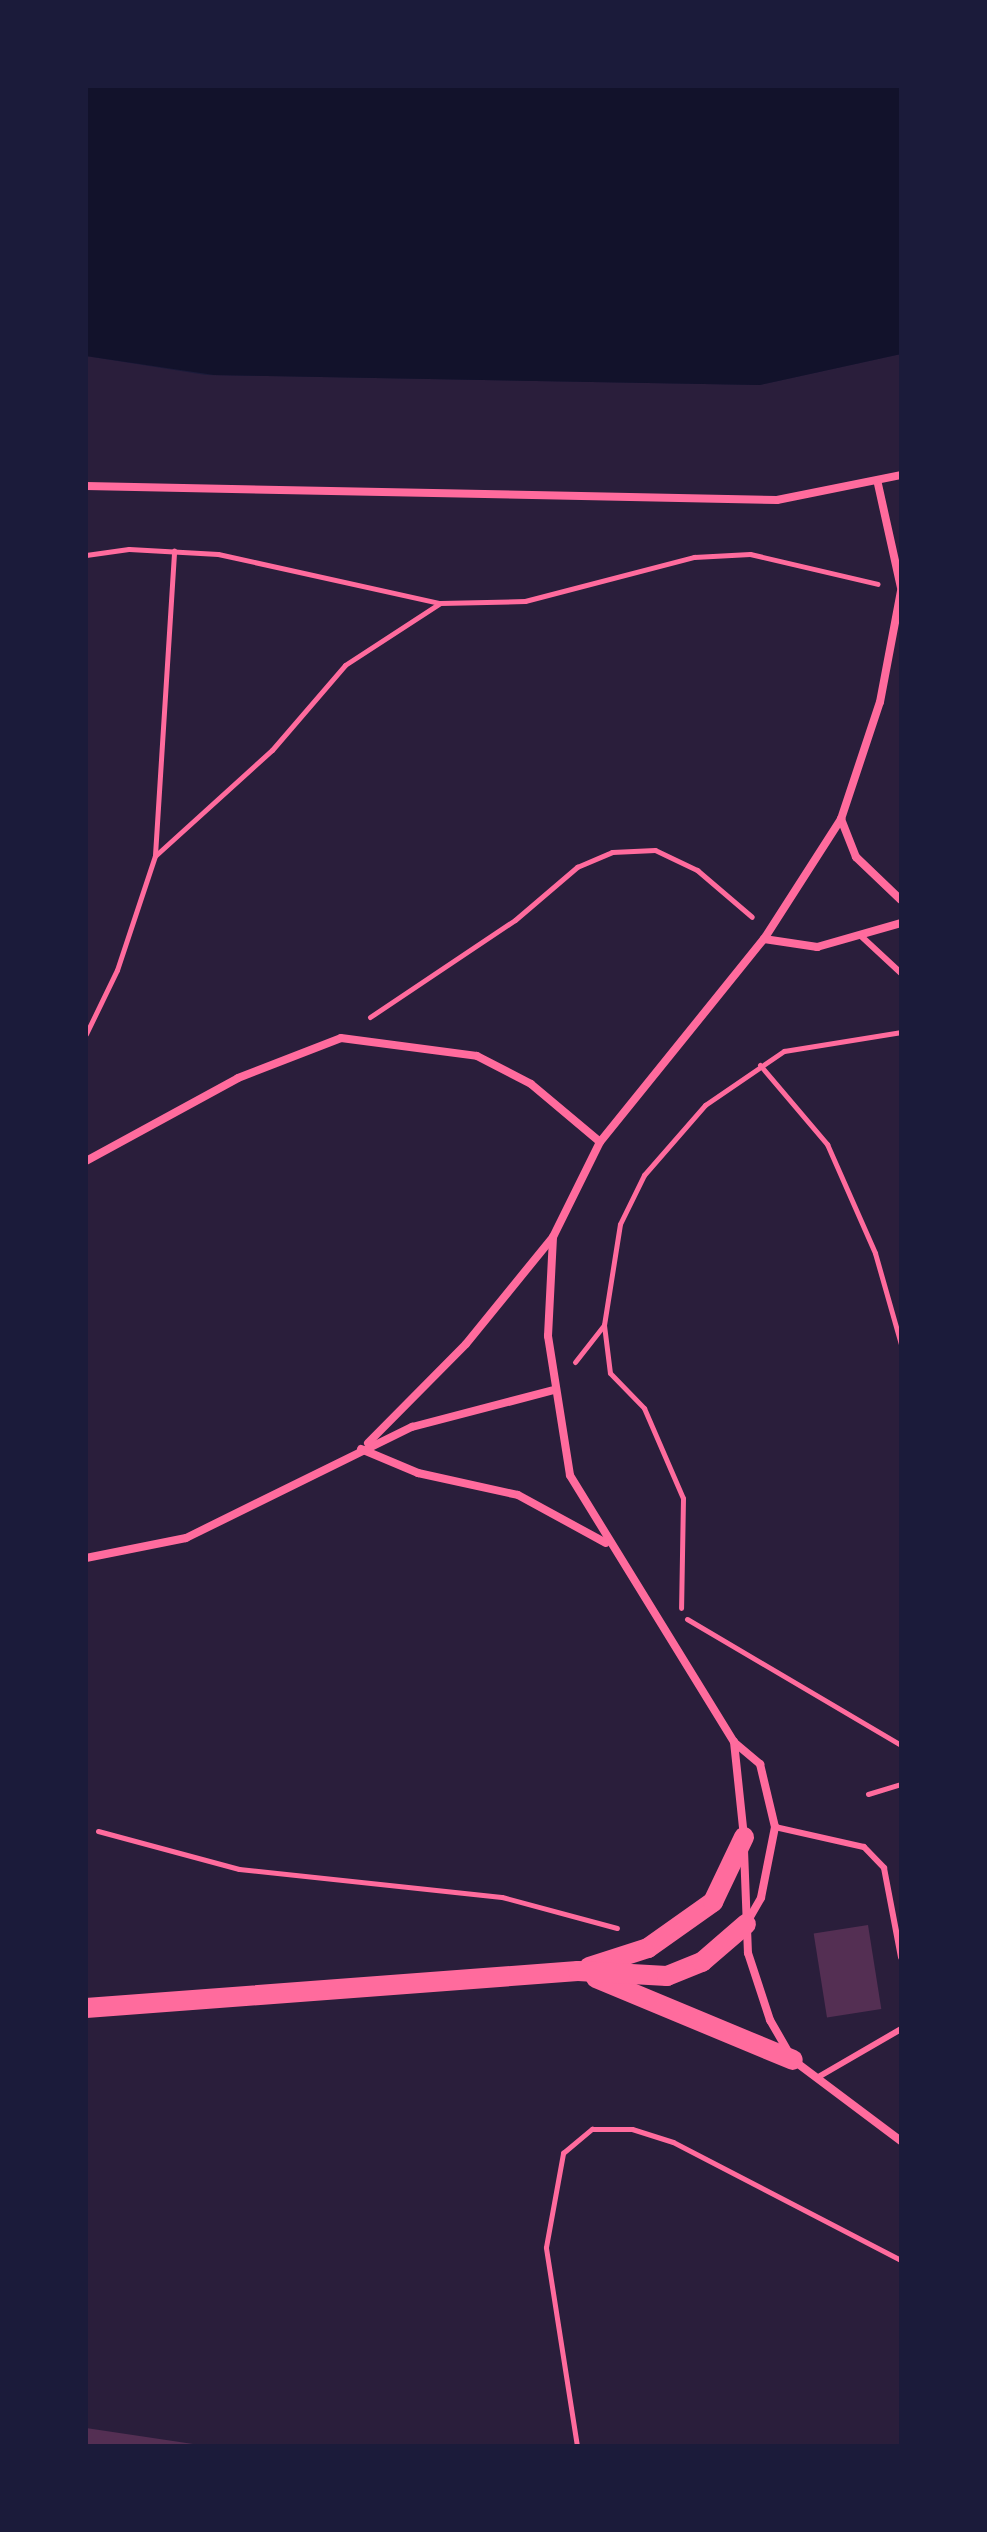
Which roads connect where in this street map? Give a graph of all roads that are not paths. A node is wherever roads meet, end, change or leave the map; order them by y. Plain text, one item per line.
1 (901, 475) edge
2 (878, 484) junction
3 (86, 486) edge
4 (898, 536) edge
5 (901, 589) edge
6 (841, 819) junction
7 (901, 900) edge
8 (901, 923) edge
9 (861, 936) junction
10 (764, 939) junction
11 (901, 973) edge
12 (600, 1142) junction
13 (86, 1161) edge
14 (553, 1237) junction
15 (554, 1390) junction
16 (361, 1449) junction
17 (610, 1546) junction
18 (86, 1558) edge
19 (734, 1742) junction
20 (775, 1827) junction
21 (744, 1837) junction
22 (746, 1924) junction
23 (901, 1957) edge
24 (578, 1971) junction
25 (86, 2008) edge
26 (901, 2029) edge
27 (793, 2060) junction
28 (820, 2076) junction
29 (901, 2141) edge

1 - 2 street
2 - 3 street
2 - 4 street
4 - 5 street
5 - 6 street
6 - 7 street
6 - 10 street
8 - 9 street
9 - 10 street
9 - 11 lane
10 - 12 street
12 - 13 street
12 - 14 street
14 - 15 street
14 - 16 street
15 - 16 street
15 - 17 street
16 - 17 street
16 - 18 street
17 - 19 street
19 - 20 street
19 - 21 street
20 - 22 street
20 - 23 lane
21 - 22 street
21 - 24 main road
22 - 24 main road
22 - 27 street
24 - 25 main road
24 - 27 main road
26 - 28 lane
27 - 28 street
28 - 29 street

